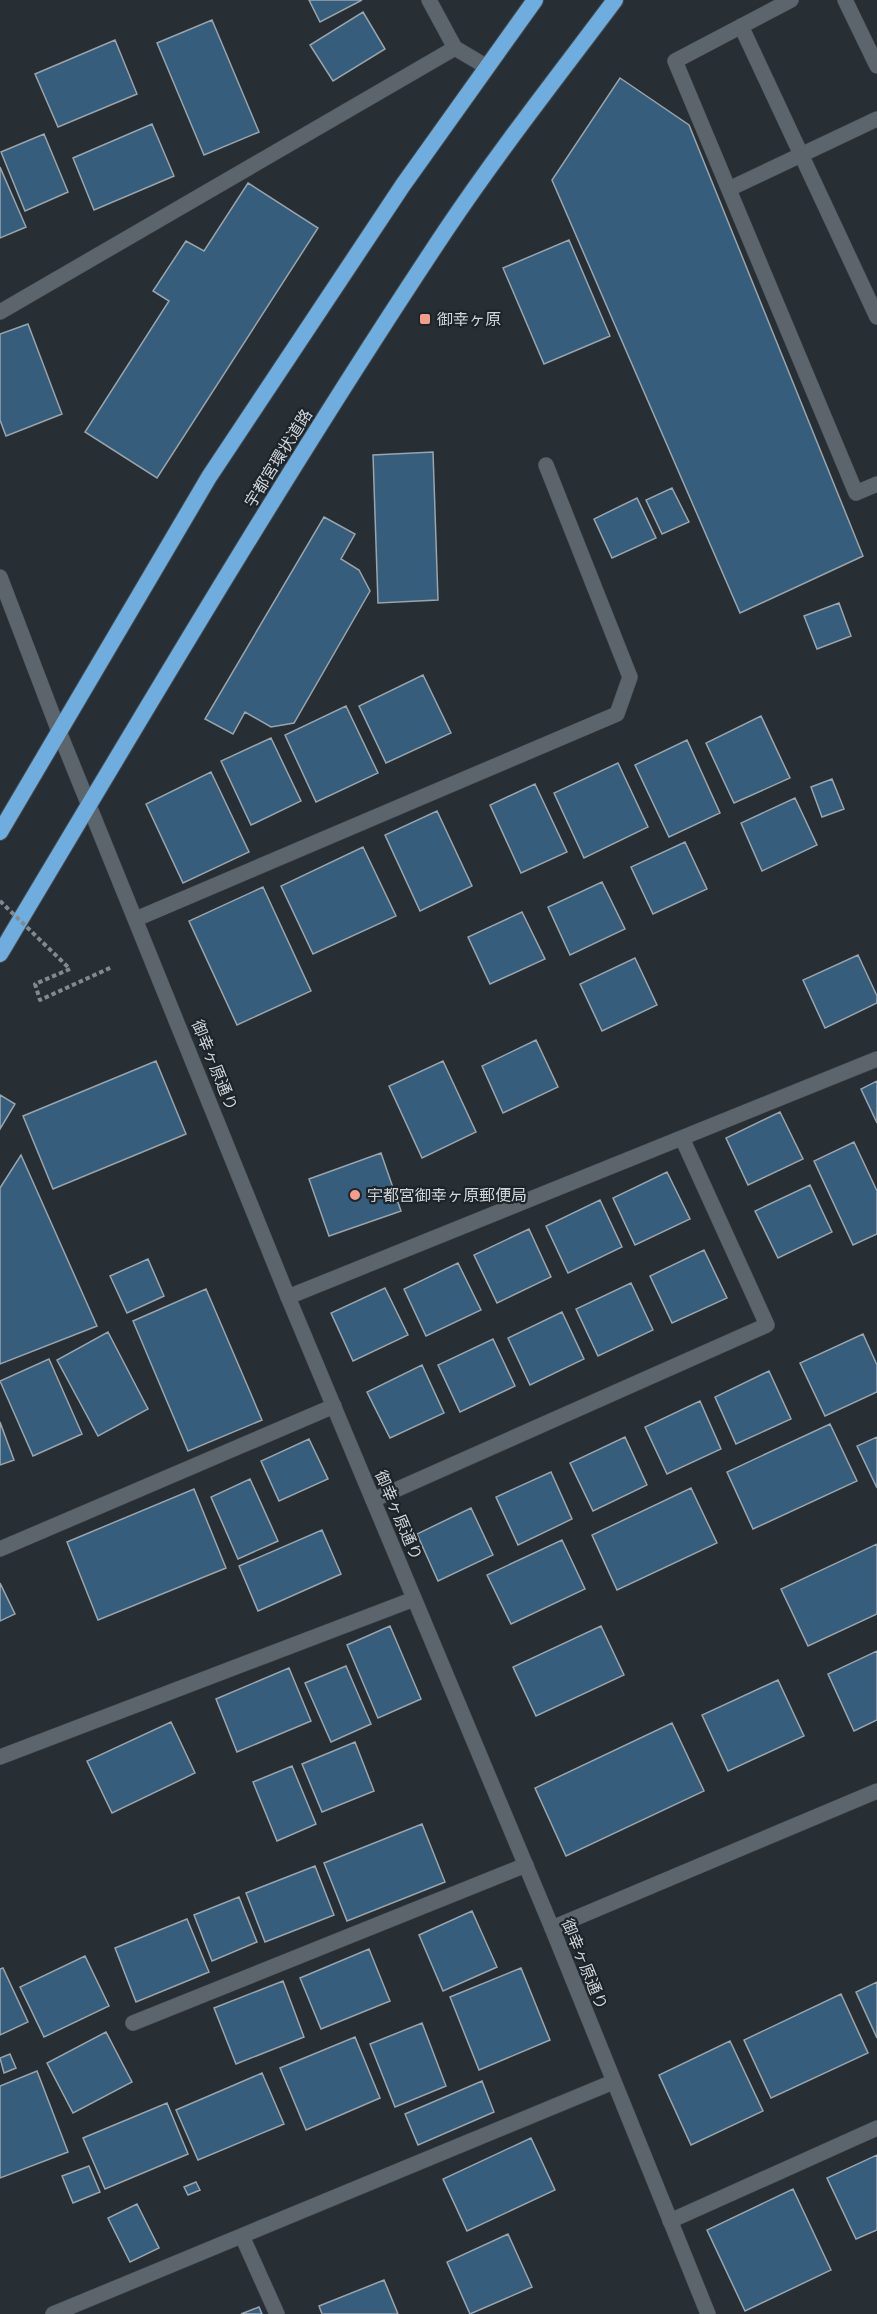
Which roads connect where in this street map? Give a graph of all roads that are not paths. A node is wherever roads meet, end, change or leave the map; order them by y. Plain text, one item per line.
1 (429, 0) edge
2 (535, 0) edge
3 (615, 0) edge
4 (791, 0) edge
5 (845, 0) edge
6 (741, 26) junction
7 (455, 48) junction
8 (486, 66) junction
9 (877, 66) edge
10 (877, 119) edge
11 (801, 154) junction
12 (729, 189) junction
13 (0, 312) edge
14 (877, 317) edge
15 (546, 465) dead end
16 (877, 484) edge
17 (0, 577) edge
18 (58, 729) junction
19 (90, 803) junction
20 (0, 832) edge
21 (136, 919) junction
22 (0, 954) edge
23 (877, 1059) edge
24 (682, 1138) junction
25 (288, 1297) junction
26 (334, 1406) junction
27 (373, 1500) junction
28 (0, 1549) edge
29 (414, 1599) junction
30 (0, 1756) edge
31 (877, 1791) edge
32 (526, 1865) junction
33 (552, 1928) junction
34 (133, 2023) dead end
35 (613, 2082) junction
36 (877, 2128) edge
37 (670, 2220) junction
38 (242, 2236) junction
39 (56, 2313) edge
40 (277, 2314) edge
41 (708, 2314) edge

1 - 7 street
2 - 8 highway
3 - 19 highway, 宇都宮環状道路
4 - 6 street
5 - 9 street
6 - 11 street
6 - 12 street
7 - 8 street
7 - 13 street
8 - 18 highway
10 - 11 street
11 - 12 street
11 - 14 street
12 - 16 street
15 - 21 street
17 - 18 street, 御幸ヶ原通り
18 - 19 street, 御幸ヶ原通り
18 - 20 highway
19 - 21 street, 御幸ヶ原通り
19 - 22 highway, 宇都宮環状道路
21 - 25 street, 御幸ヶ原通り
23 - 24 street
24 - 25 street
24 - 27 street
25 - 26 street, 御幸ヶ原通り
26 - 27 street, 御幸ヶ原通り
26 - 28 street
27 - 29 street, 御幸ヶ原通り
29 - 30 street
29 - 32 street, 御幸ヶ原通り
31 - 33 street
32 - 33 street, 御幸ヶ原通り
32 - 34 street
33 - 35 street, 御幸ヶ原通り
35 - 37 street, 御幸ヶ原通り
35 - 38 street
36 - 37 street
37 - 41 street, 御幸ヶ原通り
38 - 39 street
38 - 40 street

